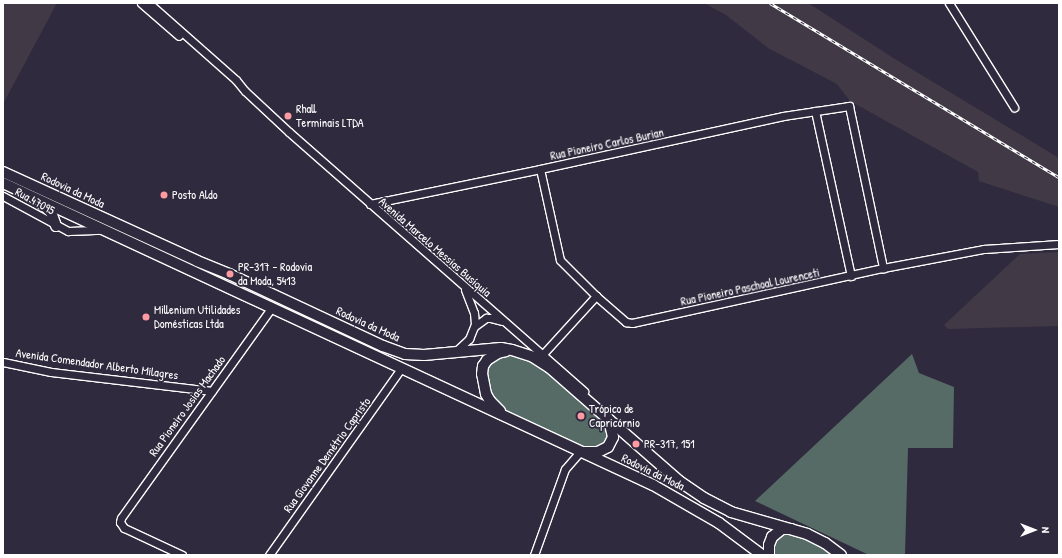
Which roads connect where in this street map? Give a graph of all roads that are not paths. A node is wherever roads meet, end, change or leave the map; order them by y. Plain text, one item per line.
1 (140, 3) edge
2 (149, 3) edge
3 (949, 3) edge
4 (192, 45) junction
5 (1014, 107) dead end
6 (815, 111) junction
7 (540, 169) junction
8 (3, 172) edge
9 (3, 183) edge
10 (3, 196) edge
11 (34, 197) junction
12 (370, 204) junction
13 (56, 226) junction
14 (106, 230) junction
15 (1059, 244) edge
16 (883, 268) junction
17 (851, 276) junction
18 (464, 288) junction
19 (596, 296) junction
20 (272, 307) junction
21 (506, 323) junction
22 (475, 326) junction
23 (512, 350) junction
24 (456, 351) junction
25 (542, 354) junction
26 (3, 362) edge
27 (402, 367) junction
28 (212, 391) junction
29 (508, 417) junction
30 (610, 419) junction
31 (580, 452) junction
32 (793, 528) junction
33 (825, 543) junction
34 (182, 555) edge
35 (269, 555) edge
36 (534, 555) edge
37 (762, 555) edge
38 (769, 555) edge
39 (831, 555) edge
40 (841, 555) edge

1 - 4 street, Avenida Marcelo Messias Busíquia
2 - 4 street, Avenida Marcelo Messias Busíquia
3 - 5 street
4 - 12 street, Avenida Marcelo Messias Busíquia
6 - 7 street, Rua Pioneiro Carlos Burian
6 - 16 street, Rua Pioneiro Carlos Burian
6 - 17 street
7 - 12 street, Rua Pioneiro Carlos Burian
7 - 19 street, Rua Pioneiro Paschoal Lourenceti
8 - 24 highway, Rodovia da Moda
9 - 11 highway, Rodovia da Moda
10 - 13 street, Rua 47095
11 - 13 highway
11 - 14 highway, Rodovia da Moda
12 - 18 street, Avenida Marcelo Messias Busíquia
13 - 14 street, Rua 47095
14 - 20 highway, Rodovia da Moda
15 - 16 street, Rua Pioneiro Paschoal Lourenceti
16 - 17 street, Rua Pioneiro Paschoal Lourenceti
17 - 19 street, Rua Pioneiro Paschoal Lourenceti
18 - 21 street, Avenida Marcelo Messias Busíquia
18 - 22 street
19 - 25 street
20 - 27 highway, Rodovia da Moda
20 - 28 street, Rua Pioneiro Josias Machado
21 - 22 street
21 - 25 street, Avenida Marcelo Messias Busíquia
22 - 24 street
23 - 24 highway, Rodovia da Moda
23 - 29 highway
23 - 30 highway, Rodovia da Moda
25 - 30 street, Avenida Marcelo Messias Busíquia
26 - 28 street, Avenida Comendador Alberto Milagres
27 - 29 highway, Rodovia da Moda
27 - 35 street, Rua Giovanne Demétrio Capristo
28 - 34 street, Rua Pioneiro Josias Machado
29 - 31 highway, Rodovia da Moda
30 - 31 highway
30 - 32 highway, Rodovia da Moda
31 - 36 street
31 - 37 highway, Rodovia da Moda
32 - 33 highway, Rodovia da Moda
32 - 38 highway
33 - 39 highway
33 - 40 highway

